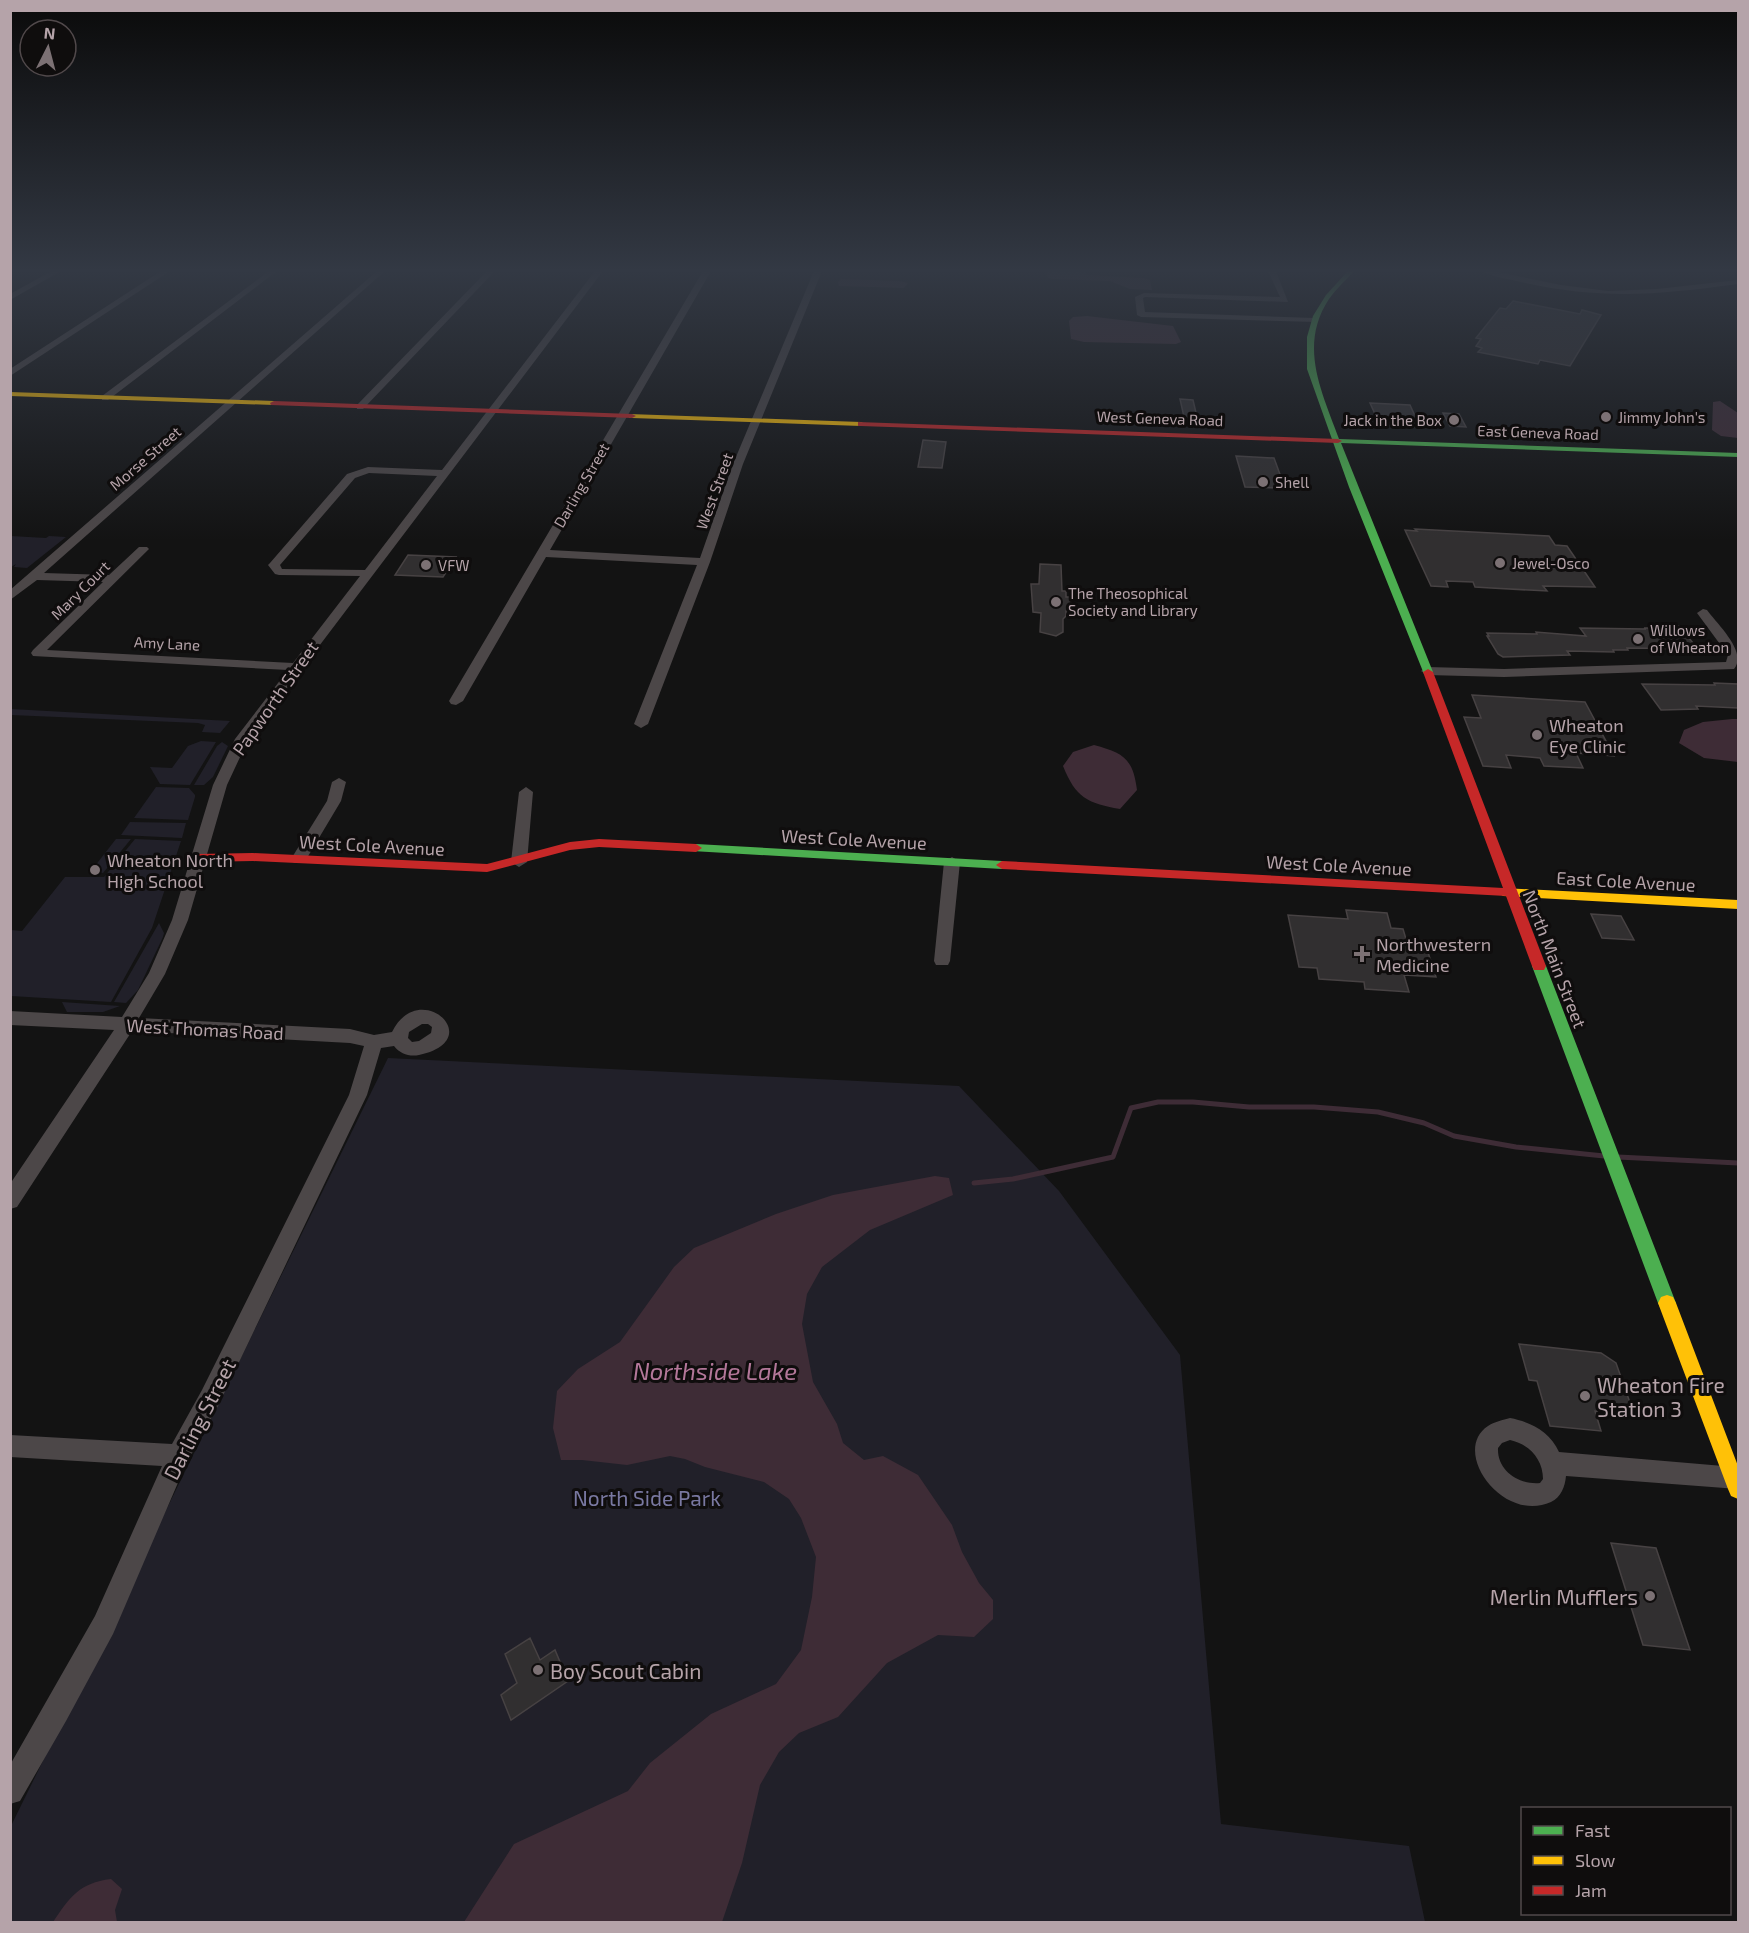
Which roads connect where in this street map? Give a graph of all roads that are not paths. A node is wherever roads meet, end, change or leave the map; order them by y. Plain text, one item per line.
1 (28, 361) edge
2 (154, 361) edge
3 (278, 361) edge
4 (404, 361) edge
5 (529, 361) edge
6 (653, 361) edge
7 (782, 361) edge
8 (1311, 361) edge
9 (10, 373) edge
10 (10, 394) edge
11 (105, 398) junction
12 (231, 402) junction
13 (360, 407) junction
14 (490, 411) junction
15 (621, 416) junction
16 (758, 420) junction
17 (1336, 441) junction
18 (1738, 455) edge
19 (443, 473) junction
20 (143, 549) dead end
21 (541, 554) junction
22 (704, 562) junction
23 (367, 573) junction
24 (35, 576) junction
25 (112, 579) junction
26 (10, 597) edge
27 (1703, 613) dead end
28 (38, 653) joint
29 (295, 667) junction
30 (1427, 671) junction
31 (456, 701) dead end
32 (641, 724) dead end
33 (339, 782) dead end
34 (526, 792) dead end
35 (198, 858) junction
36 (299, 859) junction
37 (519, 862) junction
38 (952, 862) junction
39 (1511, 893) junction
40 (1738, 906) edge
41 (942, 961) dead end
42 (10, 1018) edge
43 (126, 1026) junction
44 (399, 1038) dead end
45 (374, 1042) junction
46 (10, 1201) edge
47 (10, 1446) edge
48 (178, 1456) junction
49 (1553, 1463) dead end
50 (1737, 1484) edge
51 (10, 1791) edge

1 - 9 street
2 - 11 street
3 - 12 street, Morse Street
4 - 13 street
5 - 14 street, Papworth Street
6 - 15 street, Darling Street
7 - 16 street, West Street
8 - 17 main road, North Main Street
10 - 11 main road, West Geneva Road
11 - 12 main road, West Geneva Road
12 - 13 main road, West Geneva Road
12 - 24 street, Morse Street
13 - 14 main road, West Geneva Road
14 - 15 main road, West Geneva Road
14 - 19 street, Papworth Street
15 - 16 main road, West Geneva Road
15 - 21 street, Darling Street
16 - 17 main road, West Geneva Road
16 - 22 street, West Street
17 - 18 main road, East Geneva Road
17 - 30 main road, North Main Street
19 - 23 street, Papworth Street
19 - 23 street
20 - 25 street, Mary Court
21 - 22 street
21 - 31 street, Darling Street
22 - 32 street, West Street
23 - 29 street, Papworth Street
24 - 25 street
24 - 26 street, Morse Street
25 - 28 street, Mary Court
27 - 30 street
28 - 29 street, Amy Lane
29 - 35 street, Papworth Street
30 - 39 main road, North Main Street
33 - 36 street
34 - 37 street
35 - 36 main road, West Cole Avenue
35 - 43 street, Papworth Street
36 - 37 main road, West Cole Avenue
37 - 38 main road, West Cole Avenue
38 - 39 main road, West Cole Avenue
38 - 41 street
39 - 40 main road, East Cole Avenue
39 - 50 main road, North Main Street
42 - 43 street, West Thomas Road
43 - 45 street, West Thomas Road
43 - 46 street, Papworth Street
44 - 45 street, West Thomas Road
45 - 48 street, Darling Street
47 - 48 street
48 - 51 street, Darling Street
49 - 50 street

